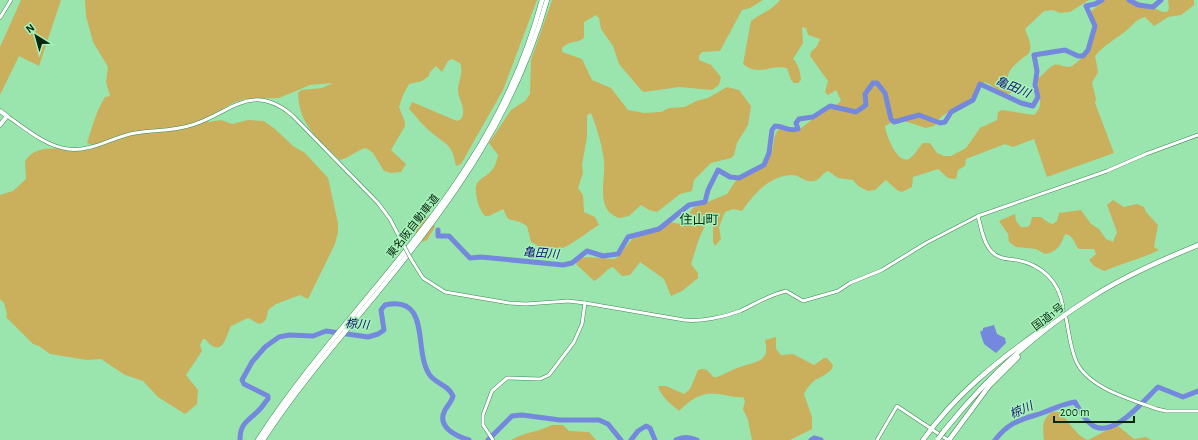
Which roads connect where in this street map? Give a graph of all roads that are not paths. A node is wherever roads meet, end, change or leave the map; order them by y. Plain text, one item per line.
1 (11, 0) edge
2 (542, 0) edge
3 (547, 0) edge
4 (0, 18) edge
5 (0, 111) edge
6 (7, 116) junction
7 (0, 125) edge
8 (1198, 135) edge
9 (978, 216) junction
10 (1198, 245) edge
11 (585, 303) junction
12 (1063, 307) tunnel mouth
13 (1073, 309) junction
14 (1066, 318) tunnel mouth
15 (351, 321) junction
16 (1041, 333) junction
17 (332, 344) junction
18 (1198, 411) edge
19 (931, 428) junction
20 (258, 440) edge
21 (263, 440) edge
22 (493, 440) edge
23 (877, 440) edge
24 (923, 440) edge
25 (938, 440) edge
26 (948, 440) edge

1 - 4 street
2 - 15 highway, 東名阪自動車道
3 - 15 highway, 東名阪自動車道
5 - 6 main road
6 - 7 main road
6 - 11 street, bridge
8 - 9 street
9 - 11 street
9 - 12 street
10 - 13 highway, 国道1号
11 - 22 street
13 - 16 highway, 国道1号
13 - 19 highway
14 - 18 street
15 - 17 highway, 東名阪自動車道
16 - 25 highway, 国道1号, bridge
16 - 26 highway
17 - 20 highway, 東名阪自動車道
17 - 21 highway, 東名阪自動車道
19 - 23 street
19 - 24 highway
19 - 26 street

